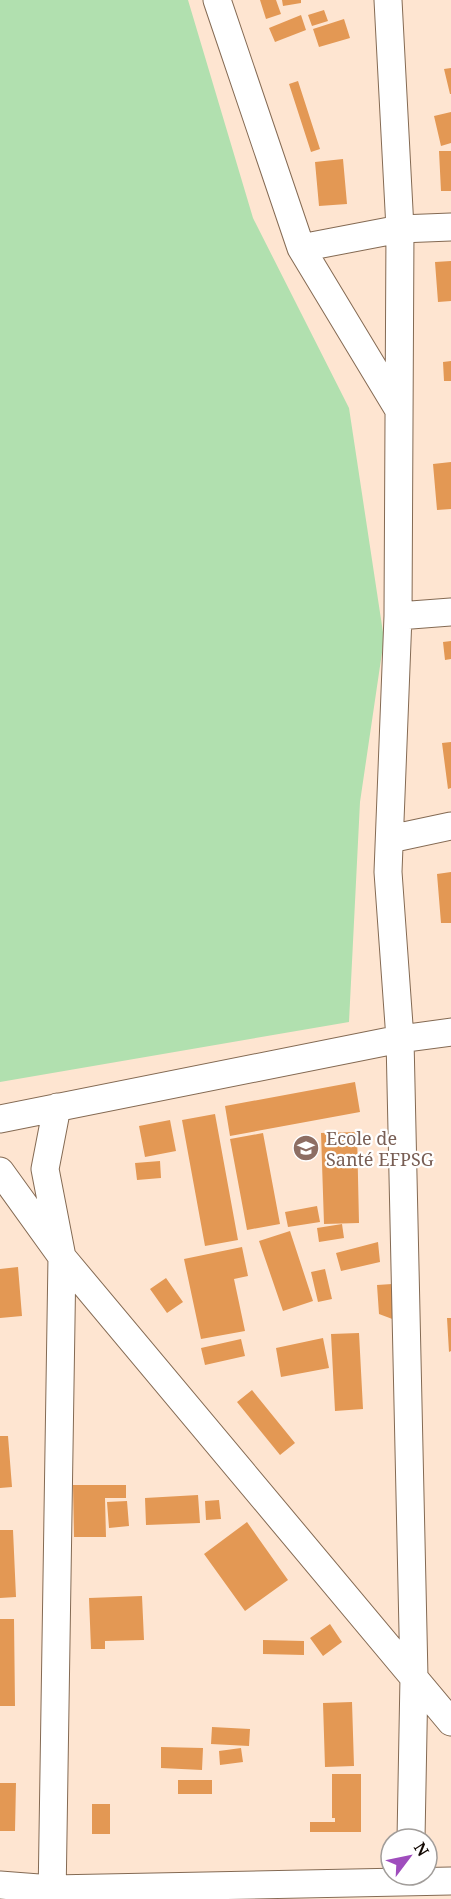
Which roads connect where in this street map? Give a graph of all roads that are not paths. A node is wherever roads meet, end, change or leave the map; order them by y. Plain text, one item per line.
1 (217, 0) edge
2 (388, 0) edge
3 (451, 227) edge
4 (400, 229) junction
5 (301, 248) junction
6 (397, 407) junction
7 (451, 612) edge
8 (398, 616) junction
9 (451, 826) edge
10 (390, 839) junction
11 (451, 1032) edge
12 (400, 1039) junction
13 (57, 1107) junction
14 (0, 1119) edge
15 (0, 1171) edge
16 (62, 1257) junction
17 (414, 1677) junction
18 (451, 1722) edge
19 (411, 1827) edge
20 (0, 1885) edge
21 (379, 1886) edge
22 (52, 1894) edge

1 - 5 street
2 - 4 street
3 - 4 street
4 - 5 street
4 - 6 street
5 - 6 street
6 - 8 street
7 - 8 street
8 - 10 street
9 - 10 street
10 - 12 street
11 - 12 street
12 - 13 street
12 - 17 street
13 - 14 street
13 - 16 street
15 - 16 street
16 - 17 street
16 - 22 street
17 - 18 street
17 - 19 street
20 - 22 street
21 - 22 street

